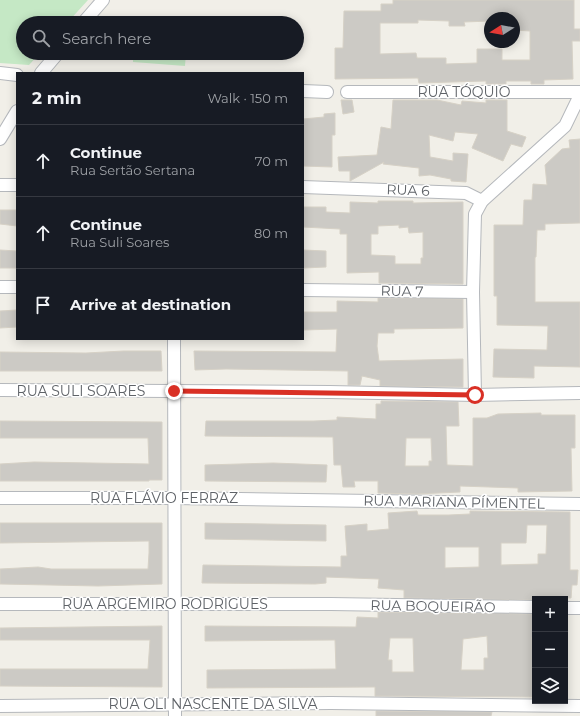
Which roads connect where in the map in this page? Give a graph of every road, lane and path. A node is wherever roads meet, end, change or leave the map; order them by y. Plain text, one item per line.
1 (103, 0) edge
2 (89, 16) edge
3 (52, 60) edge
4 (42, 72) edge
5 (0, 73) edge
6 (16, 75) edge
7 (304, 91) edge
8 (327, 92) dead end
9 (347, 92) dead end
10 (580, 94) edge
11 (16, 113) edge
12 (0, 139) edge
13 (0, 185) edge
14 (16, 185) edge
15 (304, 187) edge
16 (482, 200) junction
17 (0, 287) edge
18 (16, 287) edge
19 (304, 290) edge
20 (473, 292) junction
21 (174, 340) edge
22 (0, 390) edge
23 (174, 391) junction
24 (580, 394) edge
25 (475, 395) junction
26 (0, 498) edge
27 (174, 498) junction
28 (328, 500) joint
29 (580, 504) edge
30 (0, 604) edge
31 (174, 604) junction
32 (331, 604) joint
33 (532, 608) edge
34 (568, 608) edge
35 (580, 608) edge
36 (175, 703) junction
37 (0, 706) edge
38 (580, 706) edge
39 (175, 716) edge

1 - 2 street
3 - 4 street
5 - 6 street
7 - 8 street
9 - 10 street, RUA TÓQUIO
10 - 16 street
11 - 12 street
13 - 14 street
15 - 16 street, RUA 6
16 - 20 street
17 - 18 street
19 - 20 street, RUA 7
20 - 25 street
21 - 23 street
22 - 23 street, RUA SULI SOARES
23 - 25 street, RUA SULI SOARES
23 - 27 street
24 - 25 street, RUA SULI SOARES
26 - 27 street, RUA FLÁVIO FERRAZ
27 - 28 street, RUA FLÁVIO FERRAZ
27 - 31 street
28 - 29 street, RUA MARIANA PÍMENTEL
30 - 31 street, RUA ARGEMIRO RODRIGUES
31 - 32 street, RUA ARGEMIRO RODRIGUES
31 - 36 street
32 - 33 street, RUA BOQUEIRÃO
34 - 35 street
36 - 37 street, RUA OLI NASCENTE DA SILVA
36 - 38 street, RUA OLI NASCENTE DA SILVA
36 - 39 street

